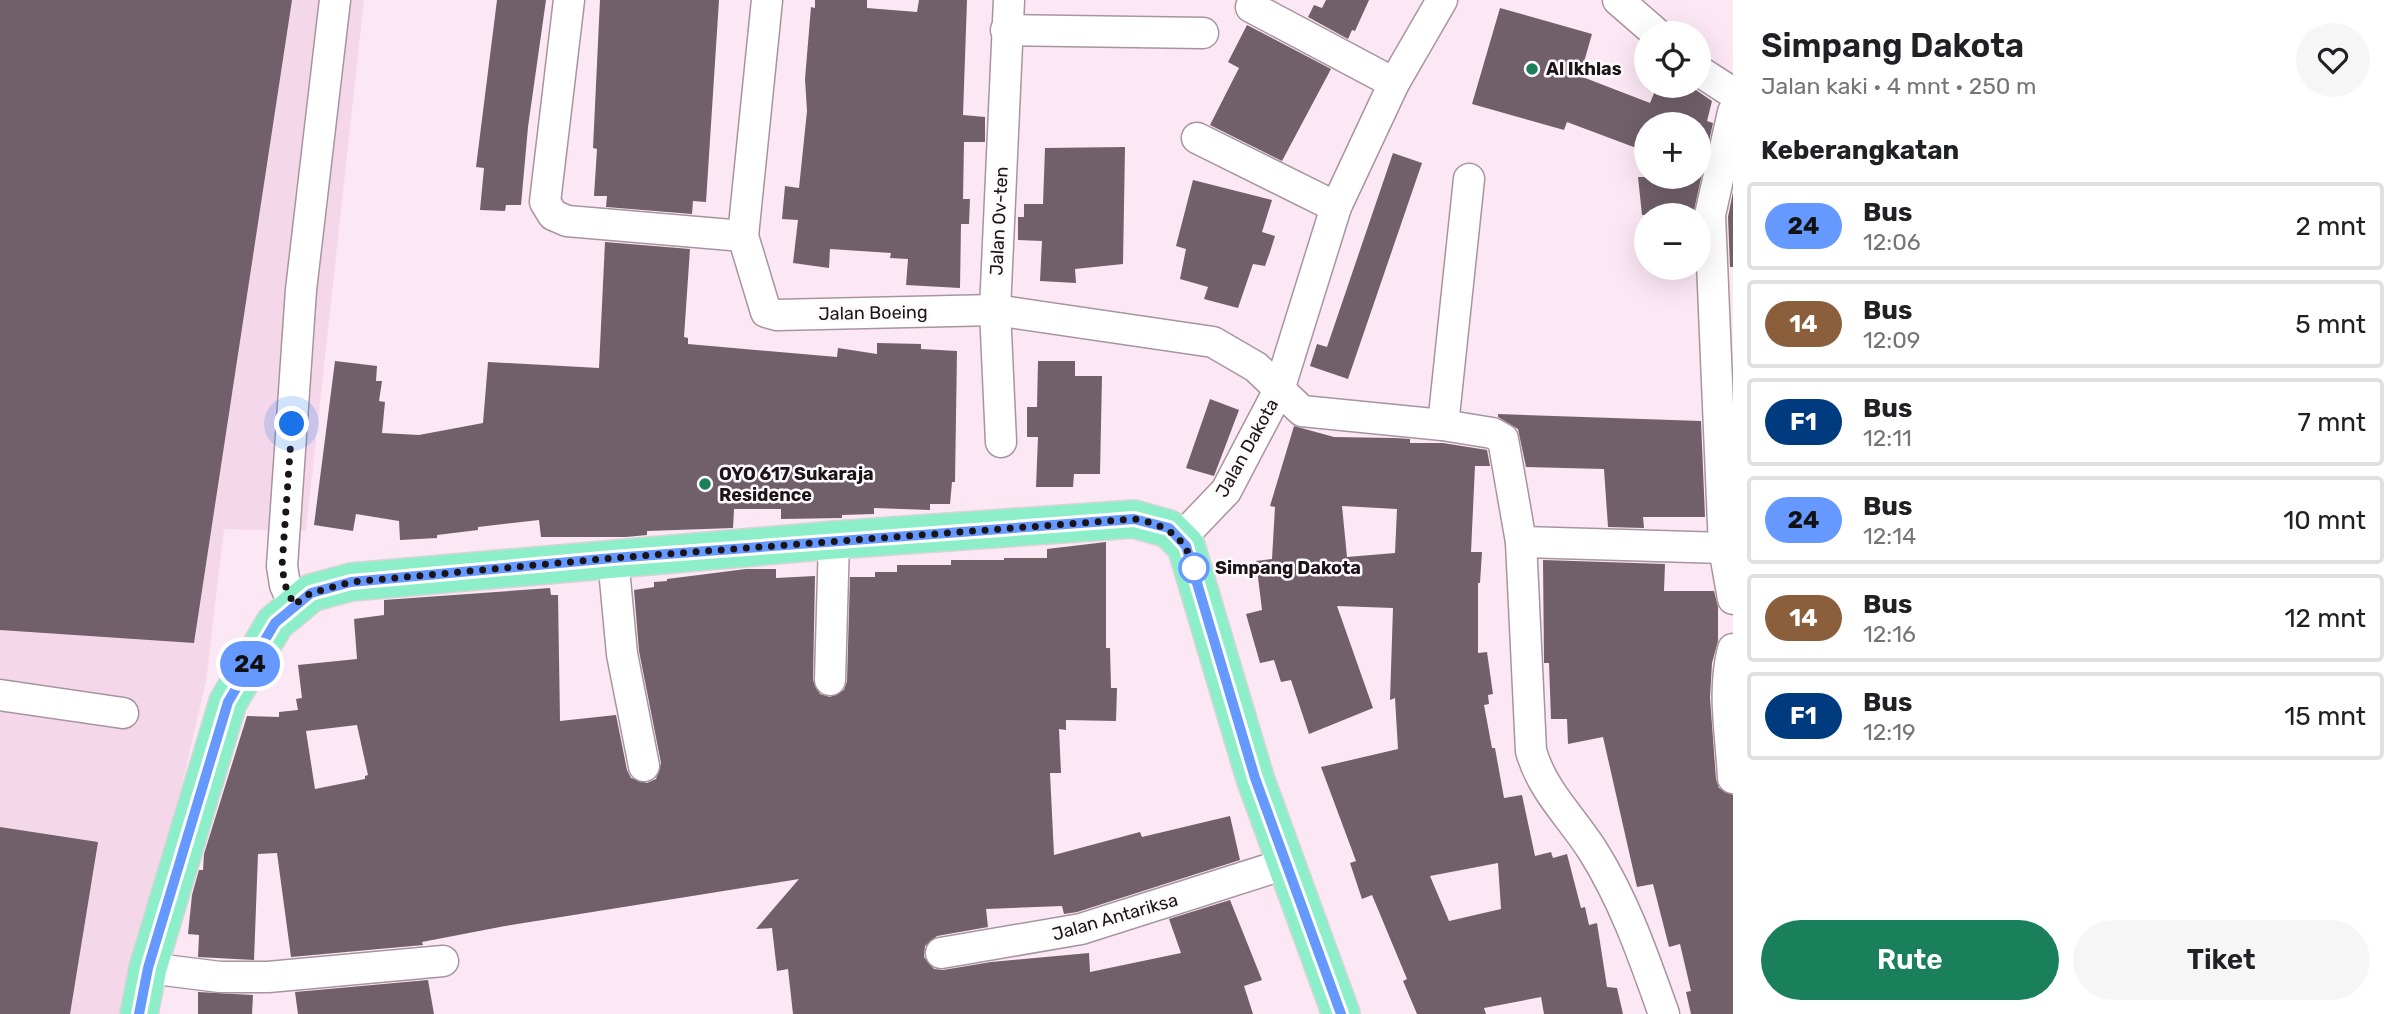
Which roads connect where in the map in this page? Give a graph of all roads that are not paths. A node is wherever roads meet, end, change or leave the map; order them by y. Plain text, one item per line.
1 (335, 0) edge
2 (569, 0) edge
3 (767, 0) edge
4 (1009, 0) edge
5 (1442, 0) edge
6 (1618, 0) edge
7 (1251, 7) dead end
8 (1642, 21) edge
9 (1006, 30) junction
10 (1203, 33) dead end
11 (1711, 79) edge
12 (1394, 83) junction
13 (1733, 93) edge
14 (1733, 112) edge
15 (1197, 138) dead end
16 (1469, 179) dead end
17 (1336, 207) junction
18 (1721, 218) edge
19 (743, 236) junction
20 (995, 310) junction
21 (1279, 390) junction
22 (1443, 425) junction
23 (1001, 442) dead end
24 (1180, 539) junction
25 (834, 540) junction
26 (1521, 542) junction
27 (1724, 548) junction
28 (613, 558) junction
29 (1733, 600) edge
30 (294, 605) junction
31 (1733, 649) edge
32 (830, 680) dead end
33 (0, 695) edge
34 (123, 713) dead end
35 (644, 766) dead end
36 (1733, 778) edge
37 (1285, 864) junction
38 (941, 953) dead end
39 (443, 961) dead end
40 (148, 968) junction
41 (139, 1014) edge
42 (1341, 1014) edge
43 (1664, 1014) edge

1 - 30 street
2 - 19 street
3 - 19 street, Jalan Boeing
4 - 9 street, Jalan Ov-ten
5 - 12 street, Jalan Dakota
6 - 8 street
7 - 12 street
9 - 10 street
9 - 20 street, Jalan Ov-ten
11 - 13 street
12 - 17 street, Jalan Dakota
14 - 18 street
15 - 17 street
16 - 22 street
17 - 21 street, Jalan Dakota
18 - 27 street
19 - 20 street, Jalan Boeing
20 - 21 street, Jalan Boeing
20 - 23 street, Jalan Ov-ten
21 - 22 street, Jalan Boeing
21 - 24 street, Jalan Dakota
22 - 26 street, Jalan Boeing
24 - 25 main road
24 - 37 main road
25 - 28 main road
25 - 32 street
26 - 27 street
26 - 43 street
27 - 29 street
28 - 30 main road
28 - 35 street
30 - 40 main road
31 - 36 street
33 - 34 street
37 - 38 street, Jalan Antariksa
37 - 42 main road
39 - 40 street
40 - 41 main road

